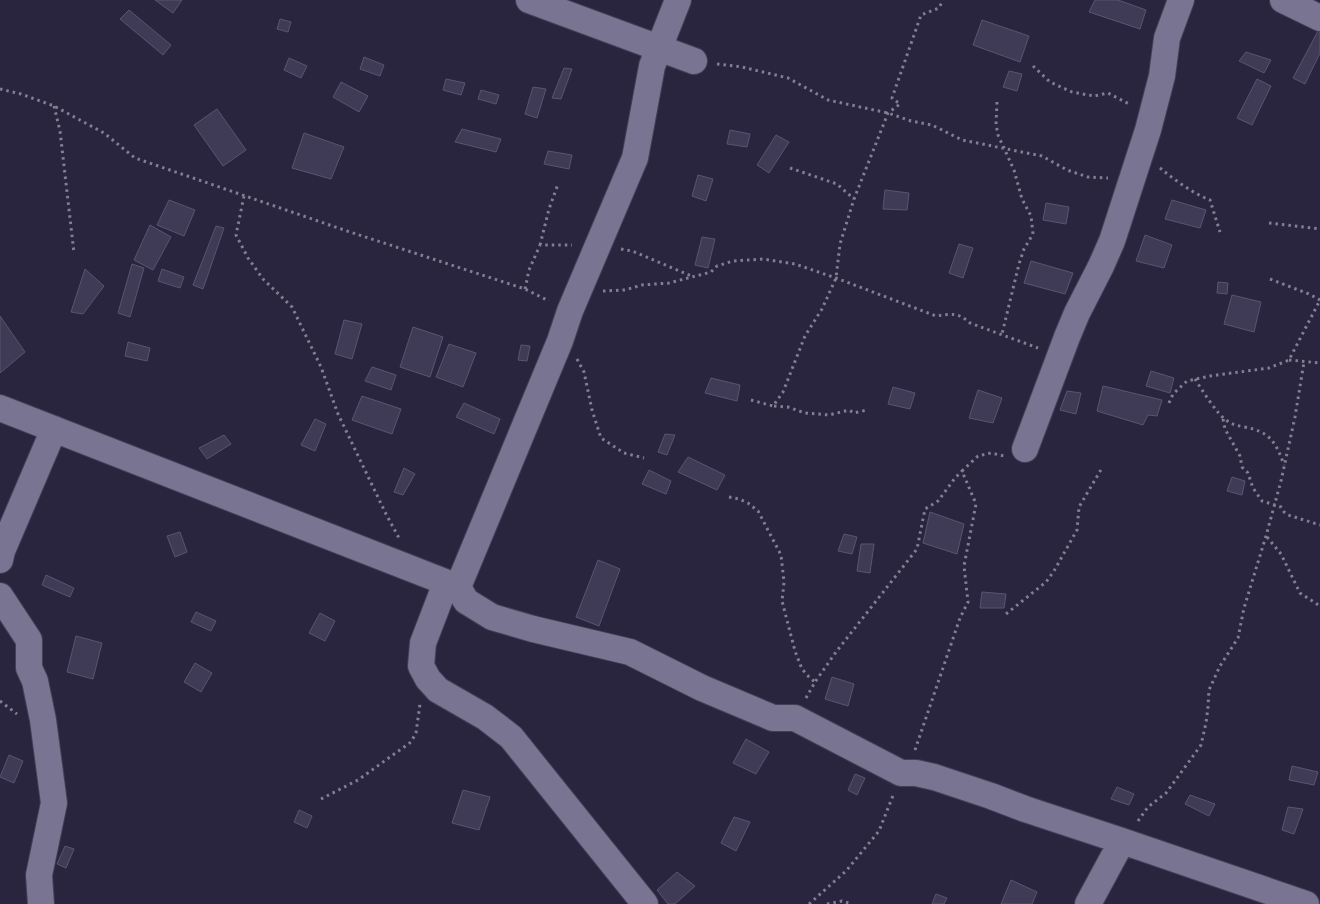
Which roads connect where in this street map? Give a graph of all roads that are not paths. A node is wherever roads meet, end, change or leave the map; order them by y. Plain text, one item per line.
1 (529, 0) edge
2 (678, 0) edge
3 (1181, 0) edge
4 (1282, 0) edge
5 (1320, 18) edge
6 (659, 48) junction
7 (694, 61) road end
8 (0, 408) edge
9 (54, 429) junction
10 (1025, 449) road end
11 (0, 560) edge
12 (452, 585) junction
13 (0, 596) edge
14 (1122, 841) junction
15 (41, 904) edge
16 (646, 904) edge
17 (1088, 904) edge
18 (1306, 904) edge

1 - 6 street
2 - 6 street
3 - 10 street
4 - 5 street
6 - 7 street
6 - 12 street
8 - 9 street
9 - 11 street
9 - 12 street
12 - 14 street
12 - 16 street
13 - 15 street
14 - 17 street
14 - 18 street

